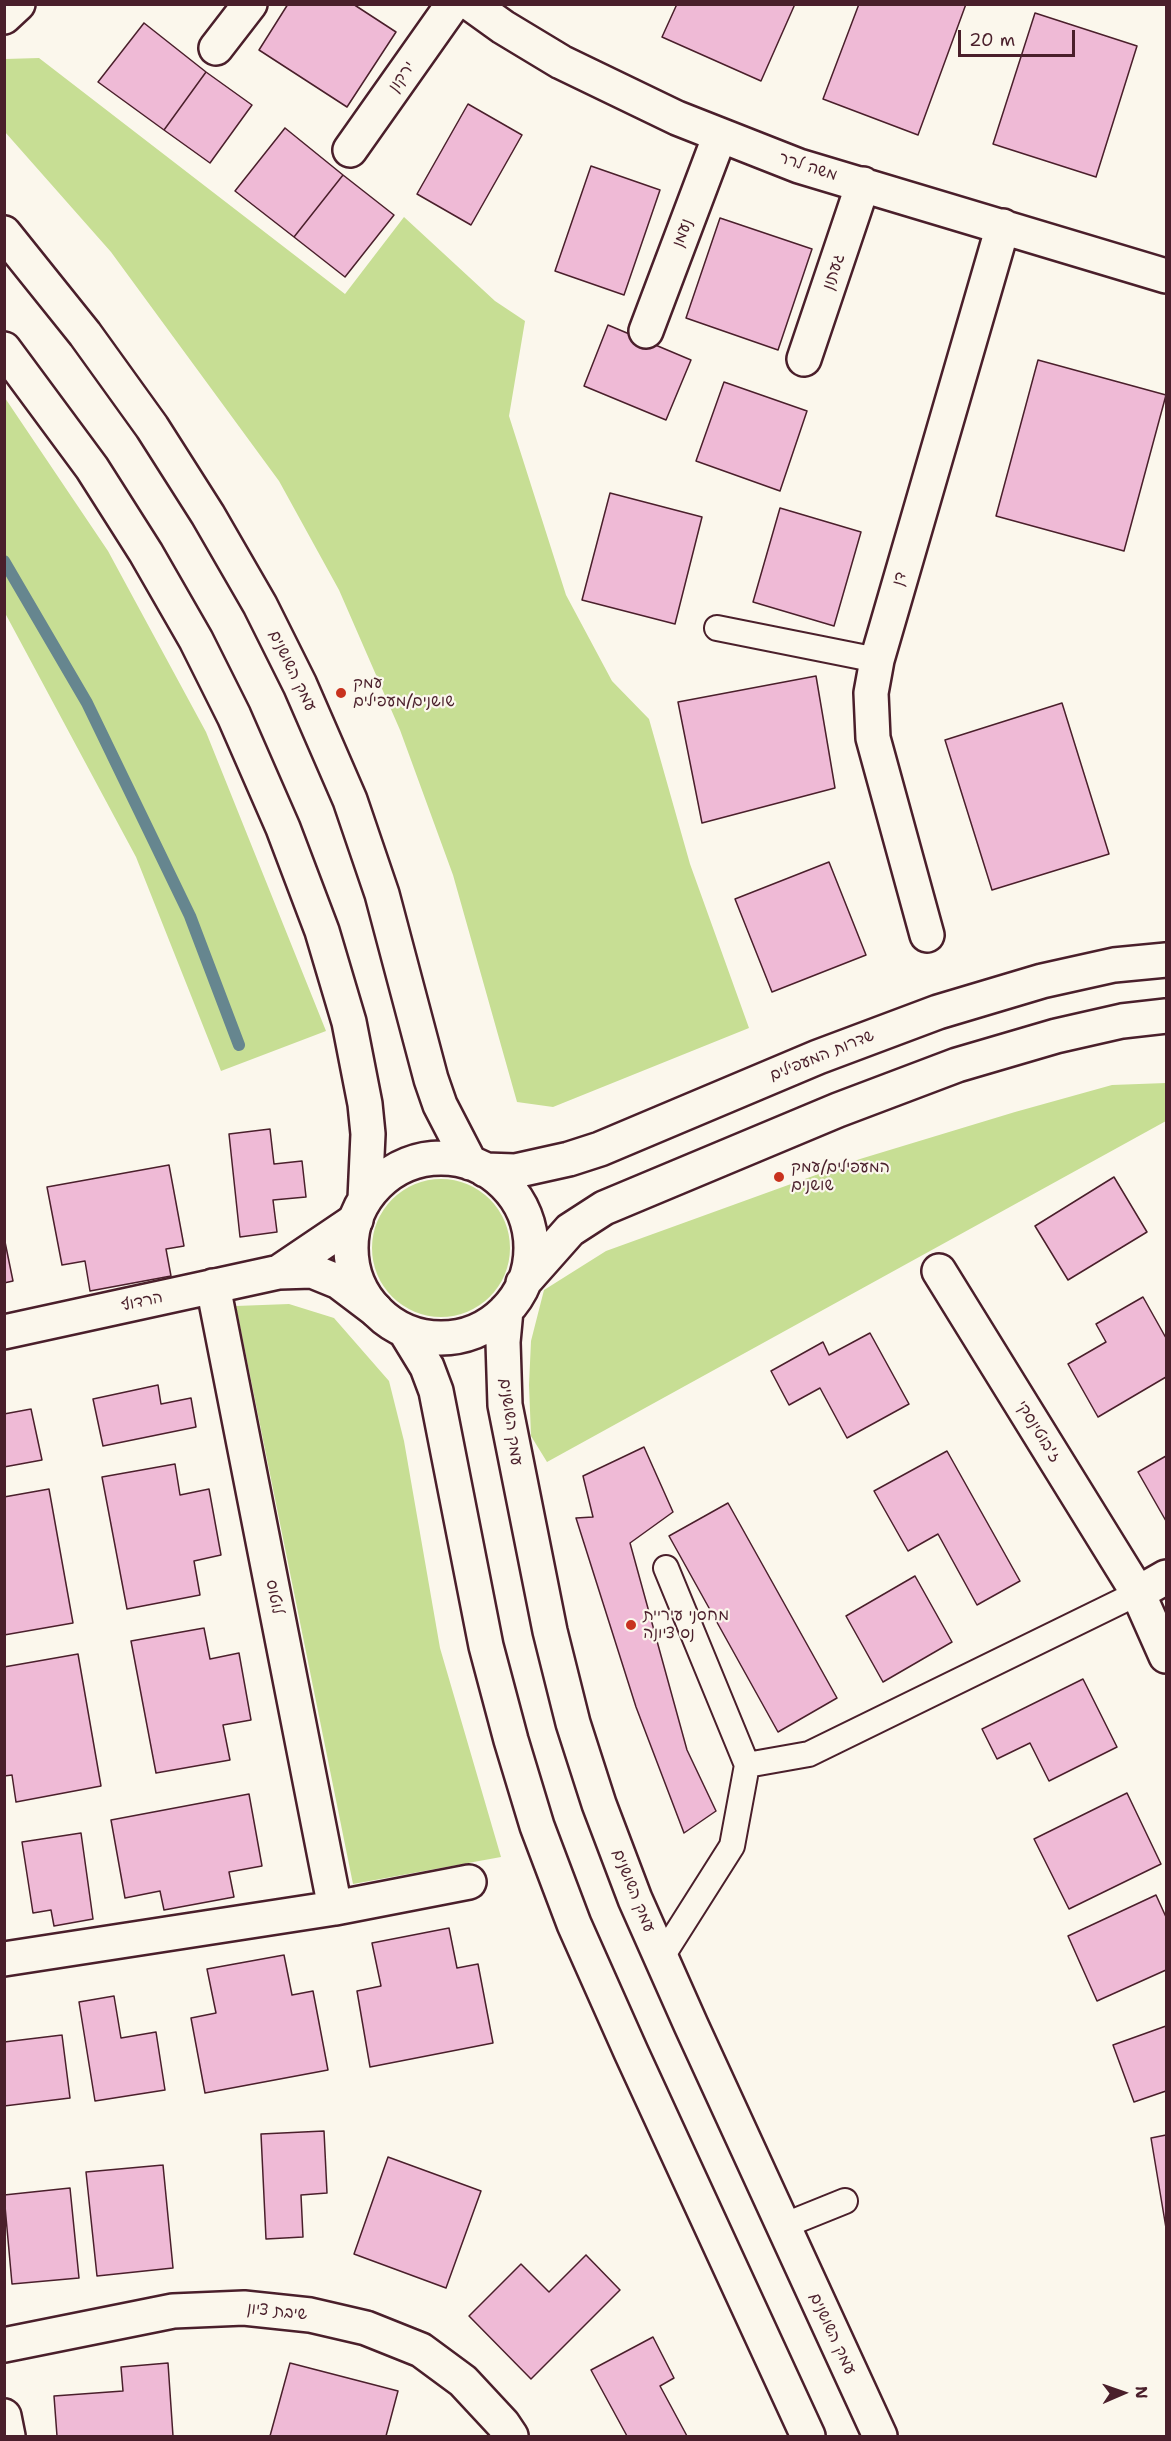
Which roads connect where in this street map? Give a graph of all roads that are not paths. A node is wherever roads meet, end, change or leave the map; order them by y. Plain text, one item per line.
1 (18, 4) edge
2 (250, 4) edge
3 (453, 4) edge
4 (471, 4) edge
5 (4, 17) edge
6 (216, 48) dead end
7 (720, 135) junction
8 (350, 150) dead end
9 (863, 184) junction
10 (1003, 226) junction
11 (4, 233) edge
12 (1167, 276) edge
13 (646, 331) dead end
14 (4, 349) edge
15 (804, 359) dead end
16 (717, 628) dead end
17 (877, 660) junction
18 (927, 935) dead end
19 (1167, 960) edge
20 (1167, 1016) edge
21 (478, 1166) junction
22 (361, 1210) junction
23 (939, 1271) dead end
24 (279, 1272) junction
25 (213, 1286) junction
26 (514, 1297) junction
27 (376, 1310) junction
28 (405, 1331) junction
29 (4, 1332) edge
30 (666, 1568) dead end
31 (1167, 1577) edge
32 (1138, 1593) junction
33 (1167, 1656) edge
34 (747, 1765) junction
35 (469, 1882) dead end
36 (335, 1908) junction
37 (661, 1958) junction
38 (4, 1959) edge
39 (845, 2201) dead end
40 (783, 2226) junction
41 (4, 2345) edge
42 (4, 2416) edge
43 (8, 2436) edge
44 (511, 2436) edge
45 (808, 2436) edge
46 (880, 2436) edge

1 - 5 street
2 - 6 street
3 - 8 street, ירקון
4 - 7 street, משה לרר
7 - 9 street, משה לרר
7 - 13 street, נעמן
9 - 10 street, משה לרר
9 - 15 street, געתון
10 - 12 street, משה לרר
10 - 17 street, דן
11 - 21 street, עמק השושנים
14 - 22 street
16 - 17 lane
17 - 18 street, דן
19 - 21 street, שדרות המעפילים
20 - 26 street
21 - 22 street
21 - 26 street
22 - 24 street, הרדוף
22 - 27 street
23 - 32 street, ז'בוטינסקי
24 - 25 street, הרדוף
24 - 27 street, הרדוף
25 - 29 street, הרדוף
25 - 36 street, לוטוס
26 - 28 street
26 - 37 street, עמק השושנים
27 - 28 street
28 - 45 street
30 - 34 lane
31 - 32 street
32 - 33 street, ז'בוטינסקי
32 - 34 lane
34 - 37 lane
35 - 36 street
36 - 38 street
37 - 40 street, עמק השושנים
39 - 40 lane
40 - 46 street, עמק השושנים
41 - 44 street, שיבת ציון
42 - 43 street

